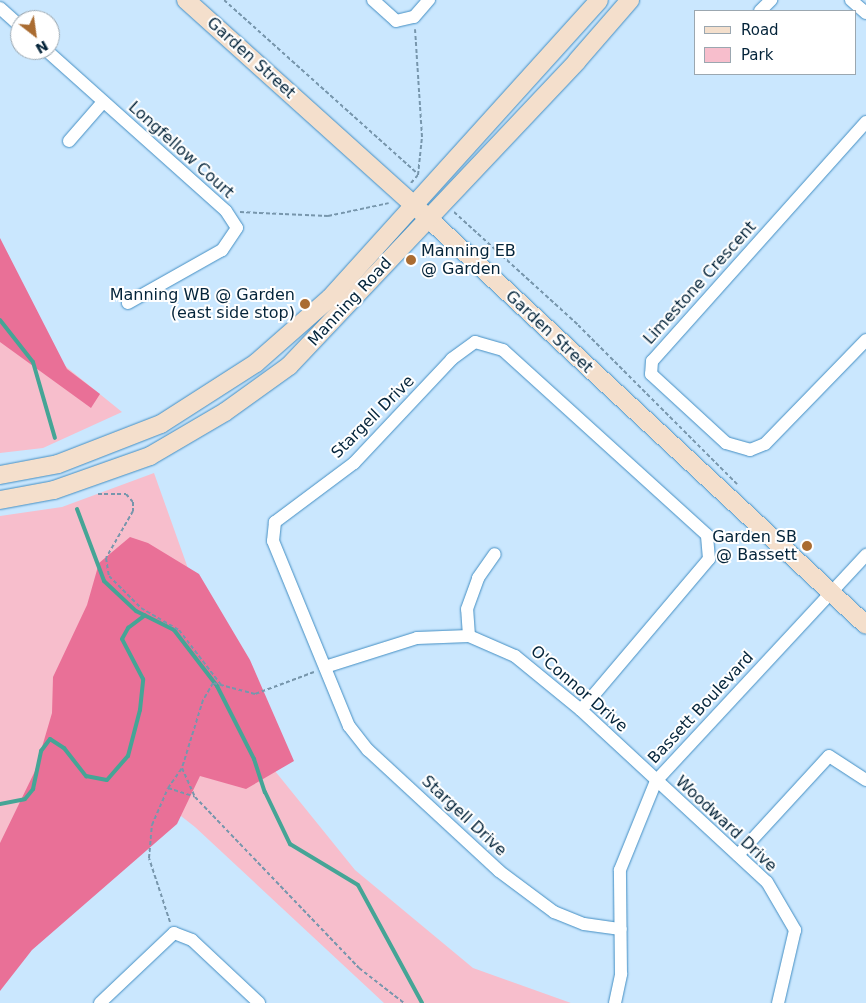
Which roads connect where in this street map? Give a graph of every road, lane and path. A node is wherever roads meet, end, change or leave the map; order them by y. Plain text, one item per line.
1 (186, 0) edge
2 (224, 0) edge
3 (373, 0) edge
4 (429, 0) edge
5 (599, 0) edge
6 (630, 0) edge
7 (771, 0) edge
8 (851, 0) edge
9 (0, 8) edge
10 (761, 10) edge
11 (866, 13) edge
12 (10, 17) edge
13 (57, 60) edge
14 (103, 102) junction
15 (866, 122) edge
16 (69, 141) dead end
17 (427, 188) junction
18 (443, 203) junction
19 (412, 204) junction
20 (428, 219) junction
21 (128, 303) dead end
22 (866, 340) edge
23 (0, 475) edge
24 (738, 485) dead end
25 (98, 494) dead end
26 (0, 500) edge
27 (496, 554) dead end
28 (866, 555) edge
29 (830, 593) junction
30 (866, 625) edge
31 (469, 636) junction
32 (325, 667) junction
33 (222, 686) junction
34 (581, 710) junction
35 (182, 768) junction
36 (866, 780) edge
37 (656, 781) junction
38 (168, 788) junction
39 (196, 797) junction
40 (738, 855) junction
41 (621, 929) junction
42 (174, 933) junction
43 (100, 1003) edge
44 (259, 1003) edge
45 (404, 1003) edge
46 (615, 1003) edge
47 (778, 1003) edge

1 - 19 main road, Garden Street
2 - 17 path
3 - 4 street
5 - 17 main road, Manning Road
6 - 18 main road, Manning Road
7 - 10 street
8 - 11 street
9 - 12 street
13 - 14 street, Longfellow Court
14 - 16 street
14 - 21 street, Longfellow Court
15 - 22 street, Limestone Crescent
17 - 19 main road, Manning Road
18 - 20 main road, Manning Road
18 - 24 path
19 - 20 main road, Garden Street
19 - 23 main road, Manning Road
20 - 26 main road, Manning Road
20 - 29 main road, Garden Street
25 - 33 path
27 - 31 street
28 - 29 street, Bassett Boulevard
29 - 30 main road, Garden Street
29 - 37 street, Bassett Boulevard
31 - 32 street, O'Connor Drive
31 - 34 street, O'Connor Drive
32 - 33 path
32 - 34 street, Stargell Drive
32 - 41 street, Stargell Drive
33 - 35 path
34 - 37 street, O'Connor Drive
35 - 38 path
35 - 39 path
36 - 40 street
37 - 40 street, Woodward Drive
37 - 41 street, Bassett Boulevard
38 - 39 path
38 - 42 path
39 - 45 path
40 - 47 street, Woodward Drive
41 - 46 street, Bassett Boulevard
42 - 43 street
42 - 44 street

